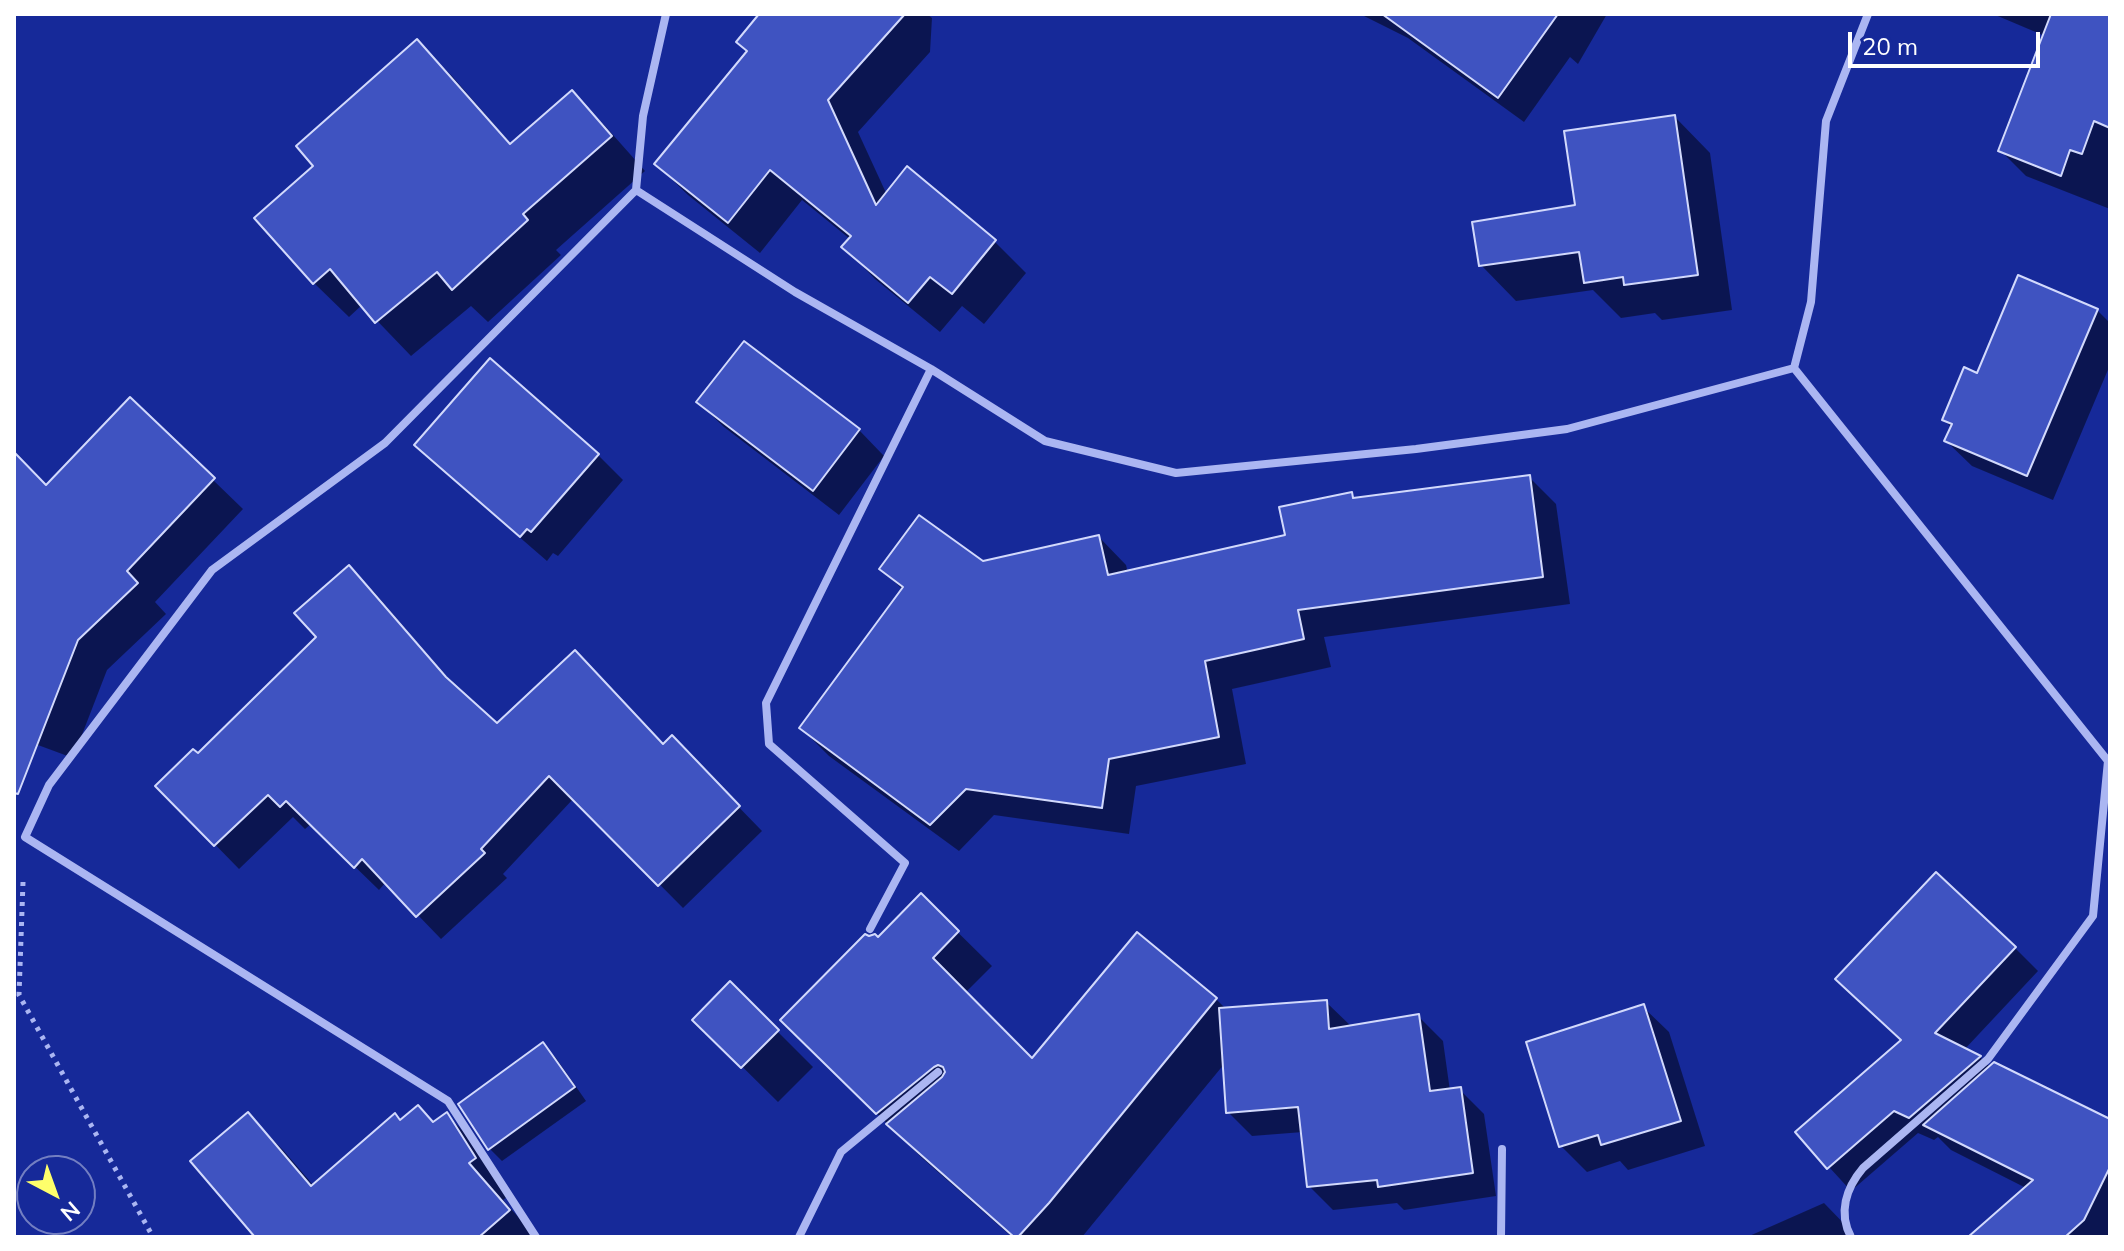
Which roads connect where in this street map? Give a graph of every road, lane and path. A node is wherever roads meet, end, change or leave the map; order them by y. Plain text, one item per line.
1 (666, 14) edge
2 (1868, 14) edge
3 (636, 190) junction
4 (1794, 368) junction
5 (931, 369) junction
6 (25, 837) junction
7 (870, 929) dead end
8 (938, 1072) dead end
9 (1502, 1149) dead end
10 (153, 1237) edge
11 (536, 1237) edge
12 (799, 1237) edge
13 (1501, 1237) edge
14 (1851, 1237) edge

1 - 3 street
2 - 4 street
3 - 5 street
3 - 6 street
4 - 5 street
4 - 14 street
5 - 7 street
6 - 10 path
6 - 11 street
8 - 12 street
9 - 13 street

